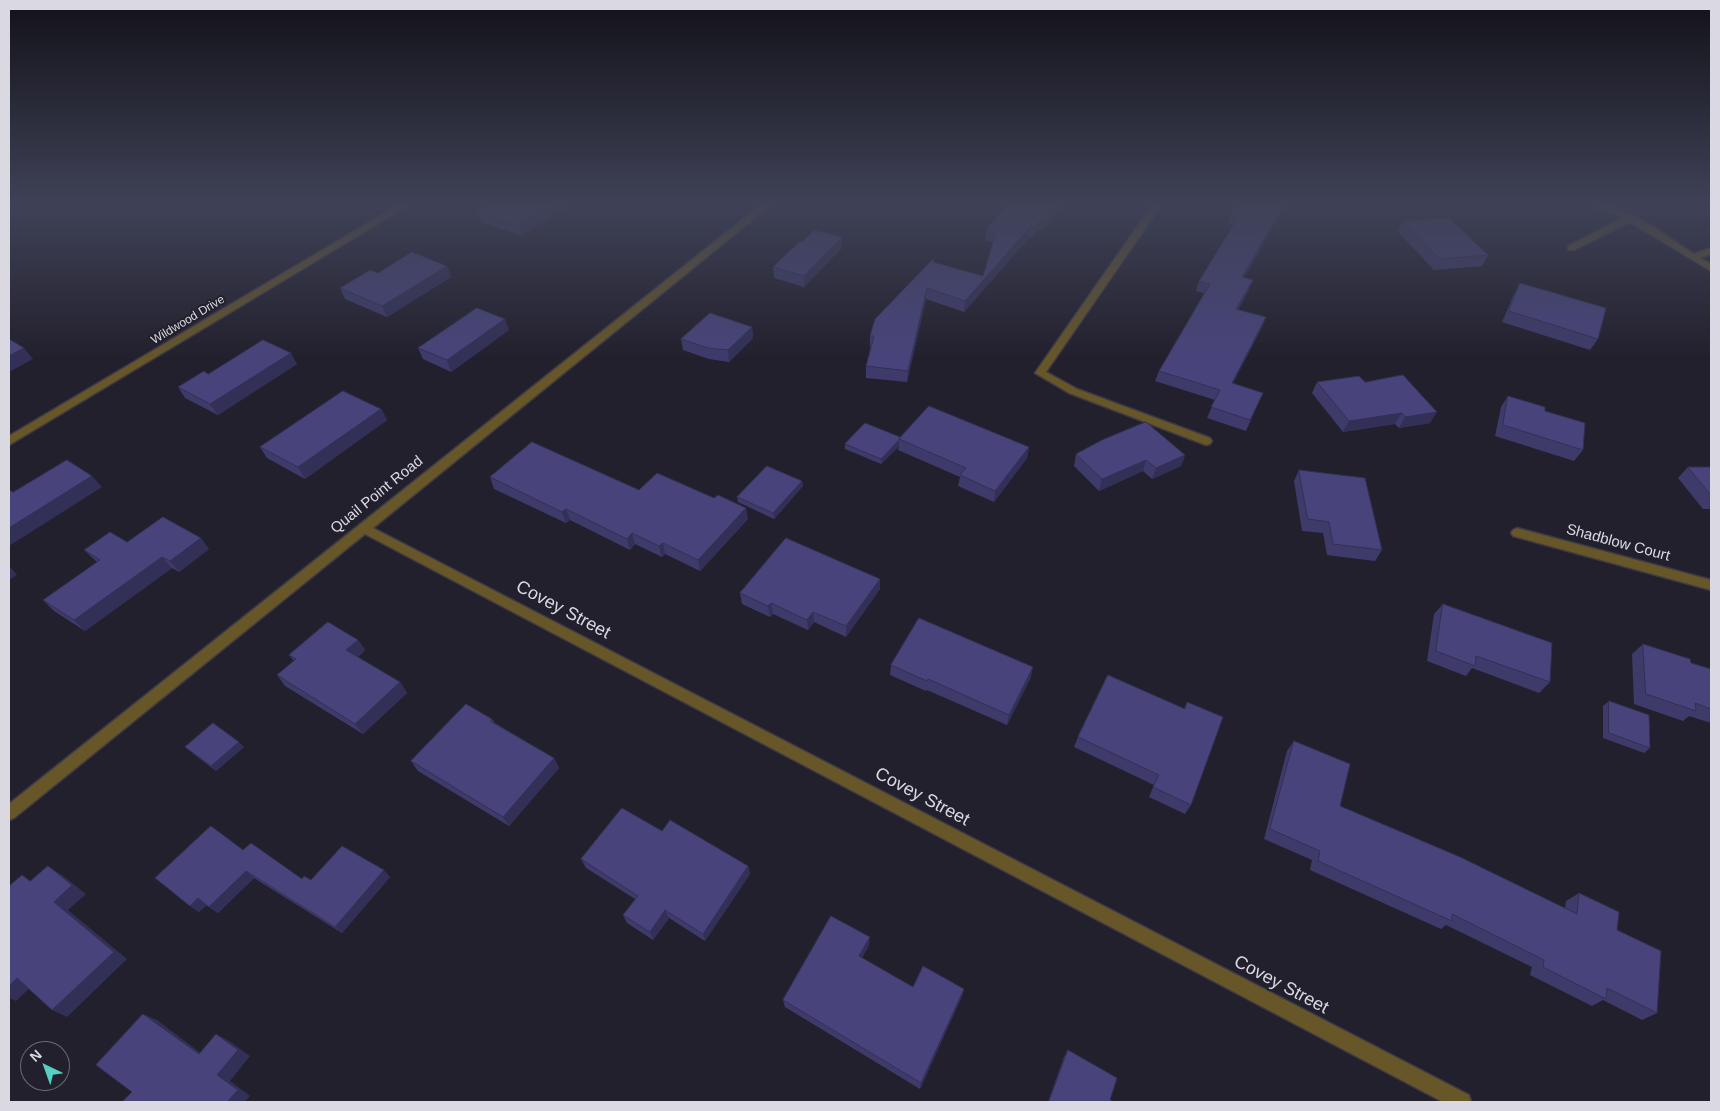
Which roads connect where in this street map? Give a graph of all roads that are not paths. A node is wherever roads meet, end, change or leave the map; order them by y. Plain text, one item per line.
1 (320, 256) edge
2 (703, 256) edge
3 (1122, 256) edge
4 (1696, 256) edge
5 (1693, 257) joint
6 (1711, 268) edge
7 (9, 441) edge
8 (1206, 442) dead end
9 (363, 528) junction
10 (1516, 533) dead end
11 (1711, 585) edge
12 (9, 813) edge
13 (1462, 1102) edge

1 - 7 street, Wildwood Drive
2 - 9 street, Quail Point Road
3 - 8 street
4 - 5 street
5 - 6 street
9 - 12 street, Quail Point Road
9 - 13 street, Covey Street
10 - 11 street, Shadblow Court

